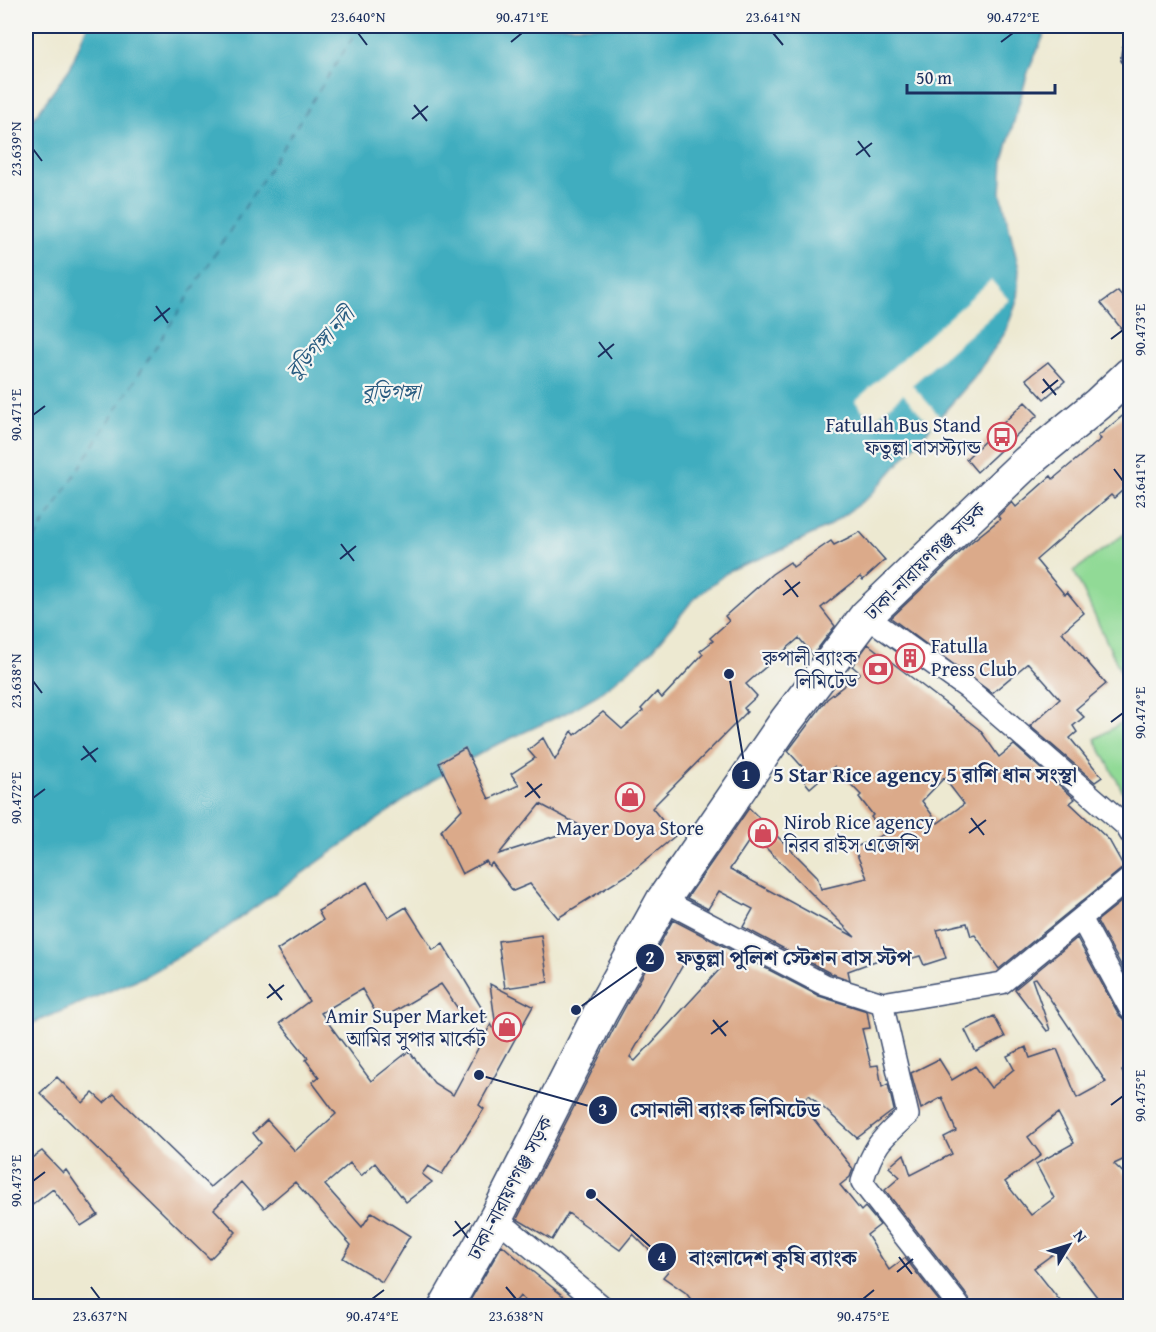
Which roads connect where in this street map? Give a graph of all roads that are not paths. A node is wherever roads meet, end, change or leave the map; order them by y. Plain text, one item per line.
1 (1131, 374) edge
2 (866, 616) junction
3 (1131, 833) edge
4 (1131, 878) edge
5 (663, 900) junction
6 (1082, 920) junction
7 (882, 1003) junction
8 (1131, 1009) edge
9 (496, 1218) junction
10 (446, 1306) edge
11 (602, 1306) edge
12 (959, 1306) edge

1 - 2 highway, ঢাকা-নারায়ণগঞ্জ সড়ক
2 - 3 street
2 - 5 highway, ঢাকা-নারায়ণগঞ্জ সড়ক
4 - 6 street
5 - 7 street
5 - 9 highway, ঢাকা-নারায়ণগঞ্জ সড়ক
6 - 7 street
6 - 8 street
7 - 12 street
9 - 10 highway, ঢাকা-নারায়ণগঞ্জ সড়ক
9 - 11 street

